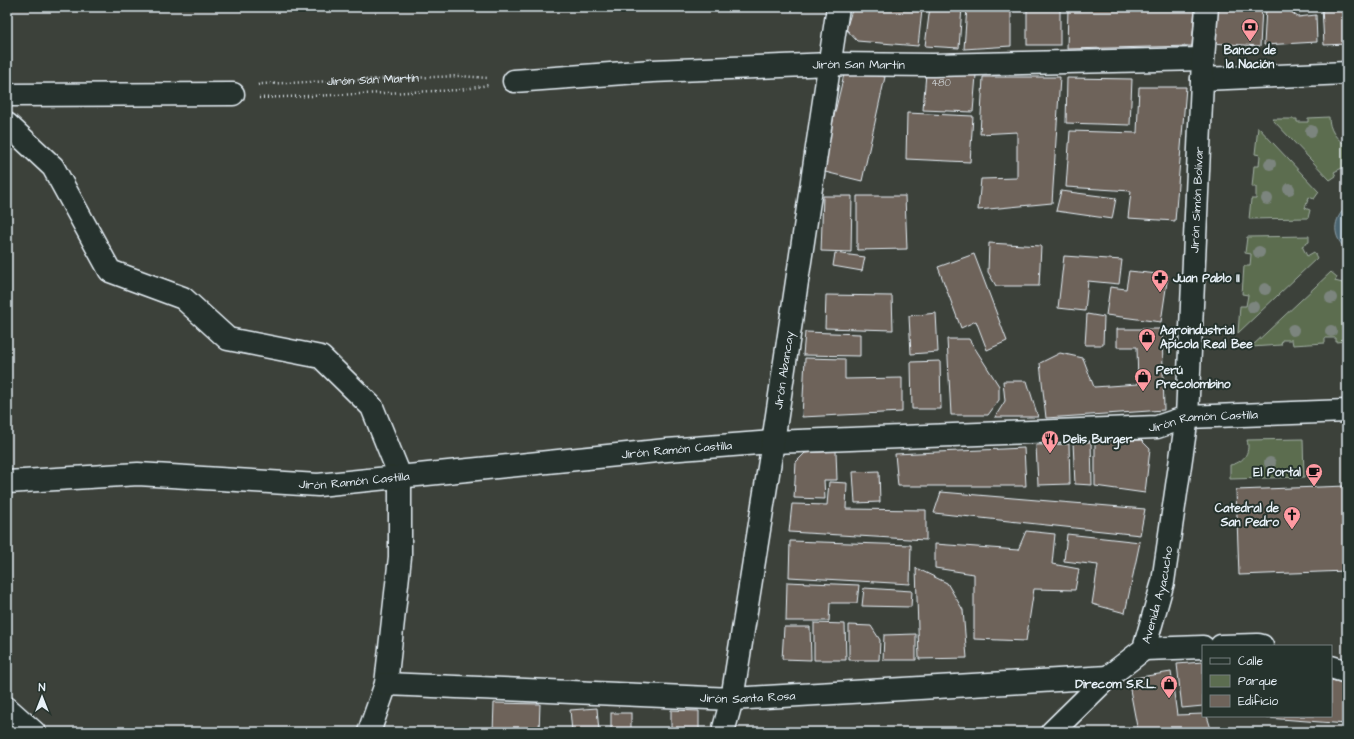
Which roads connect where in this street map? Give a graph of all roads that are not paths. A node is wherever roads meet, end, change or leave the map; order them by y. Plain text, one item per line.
1 (838, 7) edge
2 (1207, 7) edge
3 (831, 64) junction
4 (1203, 69) junction
5 (1347, 73) edge
6 (514, 81) road end
7 (233, 94) road end
8 (7, 95) edge
9 (7, 124) edge
10 (1347, 411) edge
11 (1187, 417) junction
12 (773, 442) junction
13 (400, 476) junction
14 (7, 482) edge
15 (1202, 647) edge
16 (1144, 649) junction
17 (1332, 667) edge
18 (1347, 672) edge
19 (1108, 677) junction
20 (386, 684) junction
21 (732, 699) junction
22 (7, 708) edge
23 (34, 732) edge
24 (369, 732) edge
25 (723, 732) edge
26 (1052, 732) edge

1 - 3 street, Jirón Abancay
2 - 4 street, Jirón Simón Bolívar
3 - 4 street, Jirón San Martín
3 - 6 street, Jirón San Martín
3 - 12 street, Jirón Abancay
4 - 5 street, Jirón San Martín
4 - 11 street, Jirón Simón Bolívar
7 - 8 street
9 - 13 street
10 - 11 street, Jirón Ramón Castilla
11 - 12 street, Jirón Ramón Castilla
11 - 16 street, Avenida Ayacucho
12 - 13 street, Jirón Ramón Castilla
12 - 21 street, Jirón Abancay
13 - 14 street, Jirón Ramón Castilla
13 - 20 street
15 - 16 street
16 - 19 street, Avenida Ayacucho
17 - 18 street
19 - 21 street, Jirón Santa Rosa
19 - 26 street, Avenida Ayacucho
20 - 21 street, Jirón Santa Rosa
20 - 24 street
21 - 25 street, Jirón Abancay
22 - 23 street

